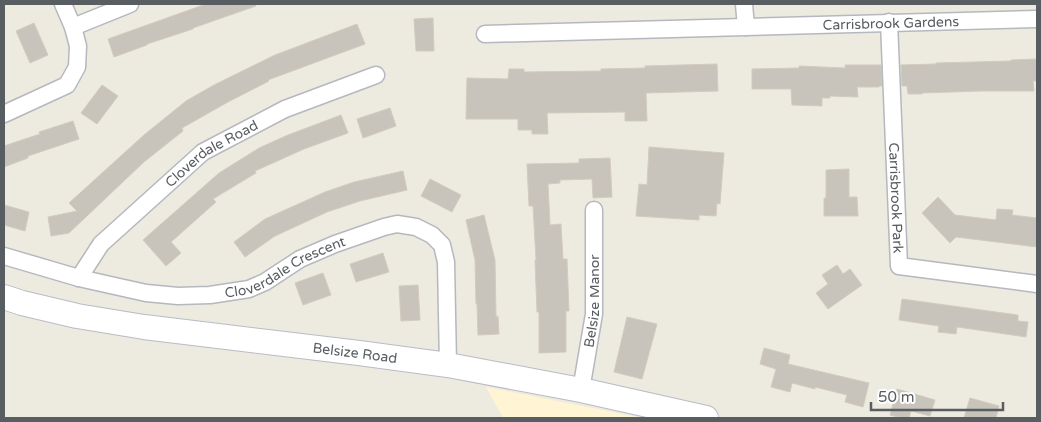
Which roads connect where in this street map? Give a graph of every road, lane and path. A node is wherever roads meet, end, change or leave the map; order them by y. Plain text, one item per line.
1 (63, 4) edge
2 (130, 4) edge
3 (744, 4) edge
4 (1037, 19) edge
5 (889, 22) junction
6 (73, 27) junction
7 (746, 27) junction
8 (485, 34) dead end
9 (376, 75) dead end
10 (4, 114) edge
11 (594, 210) dead end
12 (4, 256) edge
13 (79, 278) junction
14 (1037, 284) edge
15 (4, 297) edge
16 (448, 365) junction
17 (581, 390) junction
18 (706, 418) edge

1 - 6 street
2 - 6 street
3 - 7 street
4 - 5 street, Carrisbrook Gardens
5 - 7 street, Carrisbrook Gardens
5 - 14 street, Carrisbrook Park
6 - 10 street
7 - 8 street, Carrisbrook Gardens
9 - 13 street, Cloverdale Road
11 - 17 street, Belsize Manor
12 - 13 street, Cloverdale Crescent
13 - 16 street, Cloverdale Crescent
15 - 16 street, Belsize Road
16 - 17 street, Belsize Road
17 - 18 street, Belsize Road

